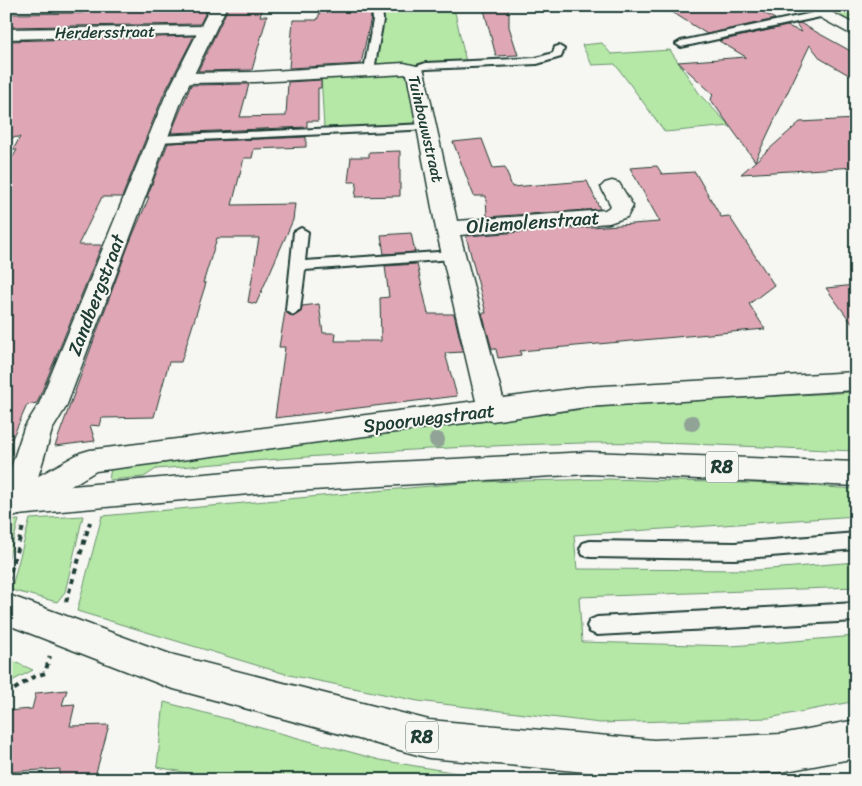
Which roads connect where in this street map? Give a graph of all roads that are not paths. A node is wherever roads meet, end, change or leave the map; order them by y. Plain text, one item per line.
1 (219, 6) edge
2 (377, 6) edge
3 (807, 6) edge
4 (822, 14) junction
5 (204, 31) junction
6 (856, 32) edge
7 (6, 34) edge
8 (681, 44) dead end
9 (559, 49) dead end
10 (413, 69) junction
11 (369, 70) junction
12 (185, 78) junction
13 (426, 127) junction
14 (157, 139) junction
15 (612, 187) dead end
16 (447, 229) junction
17 (301, 232) dead end
18 (453, 255) junction
19 (298, 266) junction
20 (293, 310) dead end
21 (856, 381) edge
22 (492, 411) junction
23 (856, 474) edge
24 (11, 504) edge
25 (856, 541) edge
26 (590, 549) dead end
27 (6, 609) edge
28 (856, 612) edge
29 (597, 626) dead end
30 (856, 739) edge

1 - 5 main road, Zandbergstraat
2 - 11 lane
3 - 4 main road
4 - 6 main road
4 - 8 lane
5 - 7 main road, Herdersstraat
5 - 12 main road, Zandbergstraat
9 - 10 lane
10 - 11 main road, Tuinbouwstraat
10 - 13 main road, Tuinbouwstraat
11 - 12 main road, Tuinbouwstraat
12 - 14 main road, Zandbergstraat
13 - 14 lane
13 - 16 main road, Tuinbouwstraat
14 - 24 main road, Zandbergstraat
15 - 16 main road, Oliemolenstraat
16 - 18 main road, Tuinbouwstraat
17 - 19 lane
18 - 19 lane
18 - 22 main road, Tuinbouwstraat
19 - 20 lane
21 - 22 main road, Spoorwegstraat
22 - 24 main road, Spoorwegstraat
23 - 24 main road, R8
25 - 26 lane
27 - 30 main road, R8
28 - 29 lane

